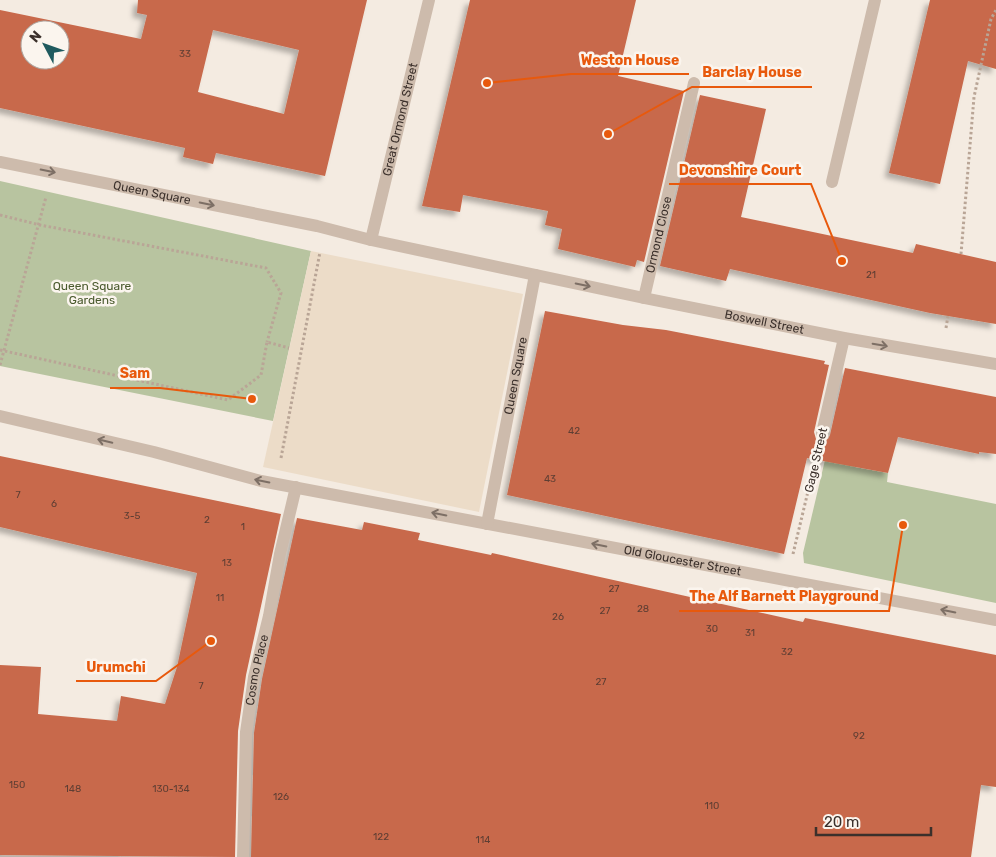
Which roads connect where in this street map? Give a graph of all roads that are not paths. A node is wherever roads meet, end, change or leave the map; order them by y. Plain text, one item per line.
1 (429, 0) edge
2 (875, 0) edge
3 (694, 83) dead end
4 (0, 162) edge
5 (832, 182) dead end
6 (370, 240) junction
7 (535, 275) junction
8 (644, 298) junction
9 (844, 338) junction
10 (996, 364) edge
11 (0, 416) edge
12 (822, 433) road end
13 (296, 487) junction
14 (487, 524) junction
15 (996, 620) edge
16 (243, 857) edge

1 - 6 street, Great Ormond Street
2 - 5 street
3 - 8 street, Ormond Close
4 -> 6 street, Queen Square
6 - 7 street, Queen Square
7 -> 8 street, Boswell Street
7 - 14 street, Queen Square
8 - 9 street, Boswell Street
9 -> 10 street, Boswell Street
9 - 12 street, Gage Street
13 -> 11 street
14 -> 13 street
13 - 16 street, Cosmo Place
15 -> 14 street, Old Gloucester Street

